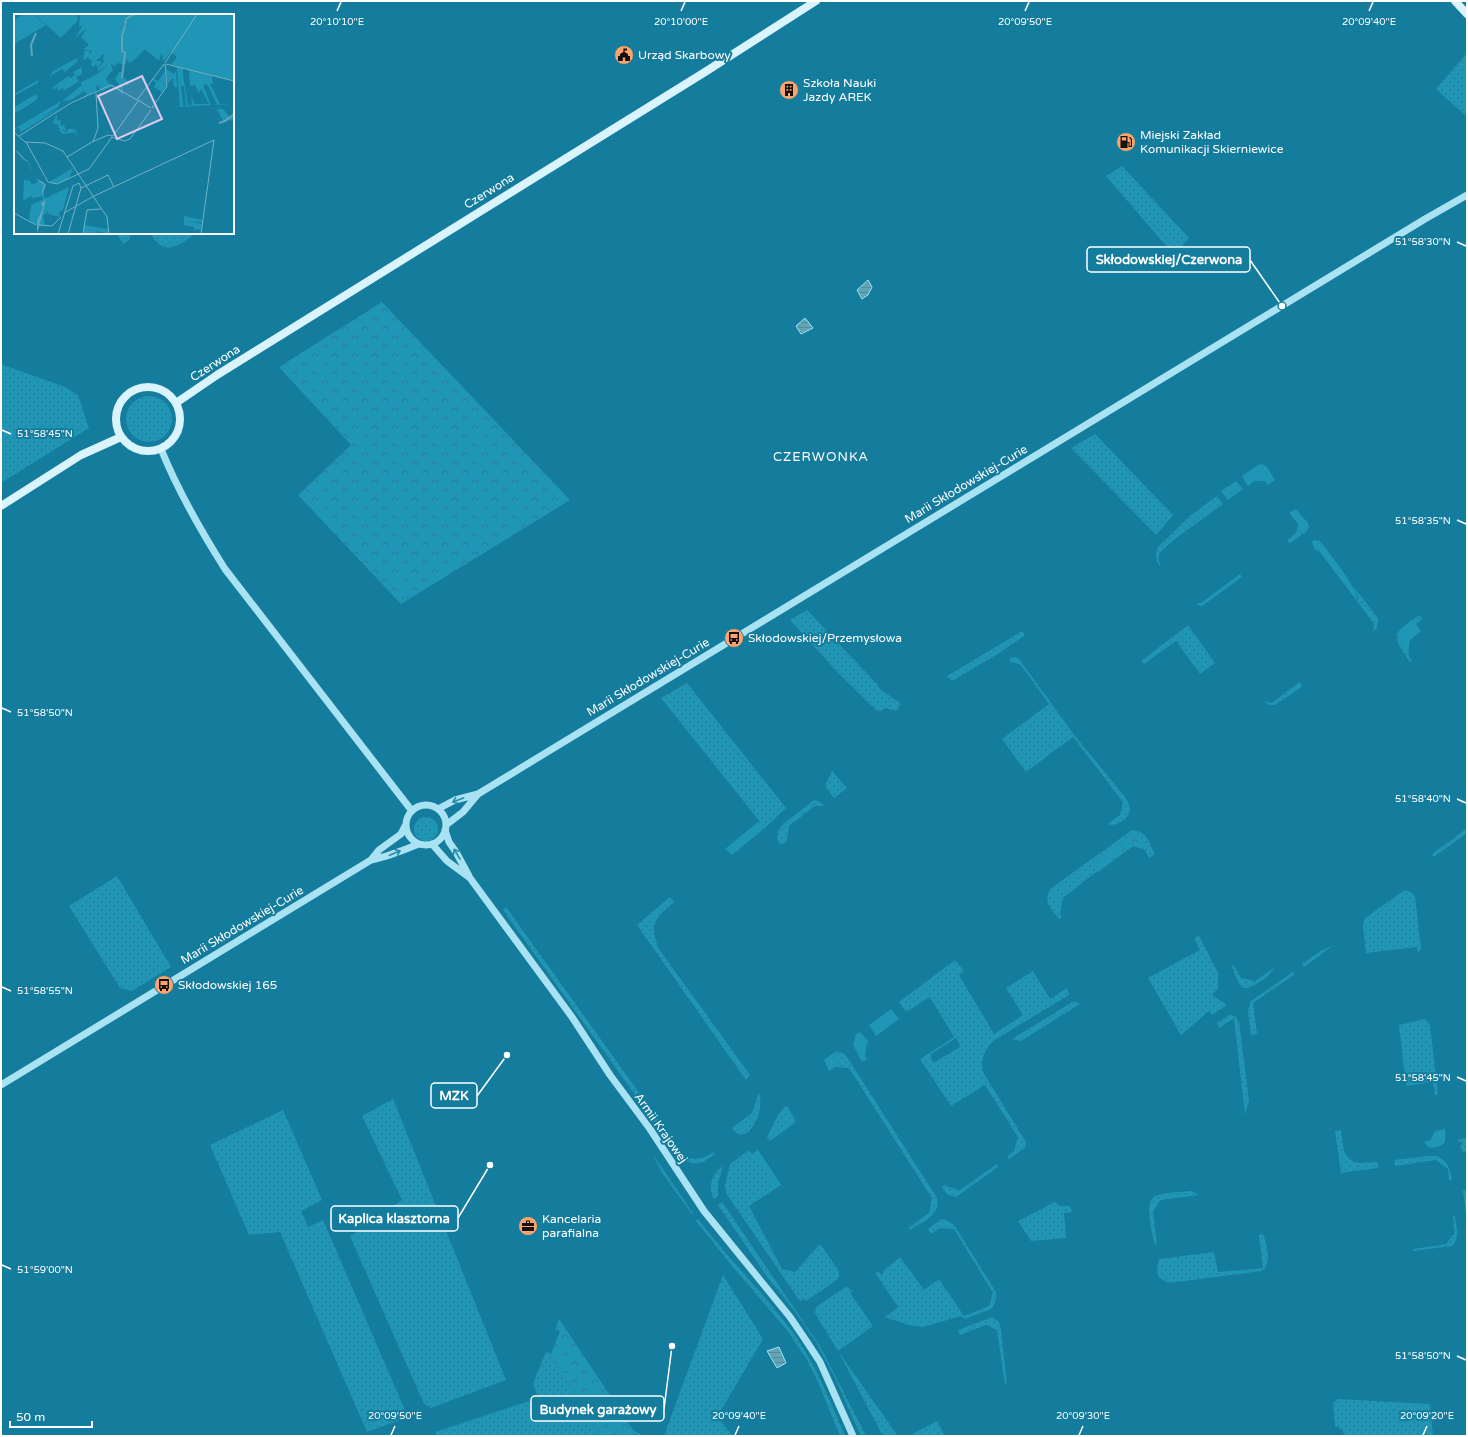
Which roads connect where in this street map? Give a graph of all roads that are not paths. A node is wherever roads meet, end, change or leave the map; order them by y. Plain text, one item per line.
1 (816, 1) edge
2 (1456, 1) edge
3 (1467, 14) edge
4 (1467, 195) edge
5 (176, 403) junction
6 (121, 437) junction
7 (161, 449) junction
8 (1, 506) edge
9 (478, 794) junction
10 (438, 809) junction
11 (412, 811) junction
12 (406, 826) junction
13 (446, 828) junction
14 (419, 844) junction
15 (432, 844) junction
16 (371, 860) junction
17 (470, 878) junction
18 (1, 1085) edge
19 (853, 1436) edge

1 - 5 main road, Czerwona
2 - 3 main road
4 - 9 street, Marii Skłodowskiej-Curie
5 - 6 main road
5 - 7 main road
6 - 7 main road
6 - 8 main road
7 - 11 street
9 -> 10 street, Marii Skłodowskiej-Curie
9 - 13 street, Marii Skłodowskiej-Curie
10 - 11 street
10 - 13 street
11 - 12 street
12 - 14 street
12 - 16 street, Marii Skłodowskiej-Curie
13 - 15 street
17 -> 13 street
14 - 15 street
16 -> 14 street, Marii Skłodowskiej-Curie
15 - 17 street, Armii Krajowej
16 - 18 street, Marii Skłodowskiej-Curie
17 - 19 street, Armii Krajowej

